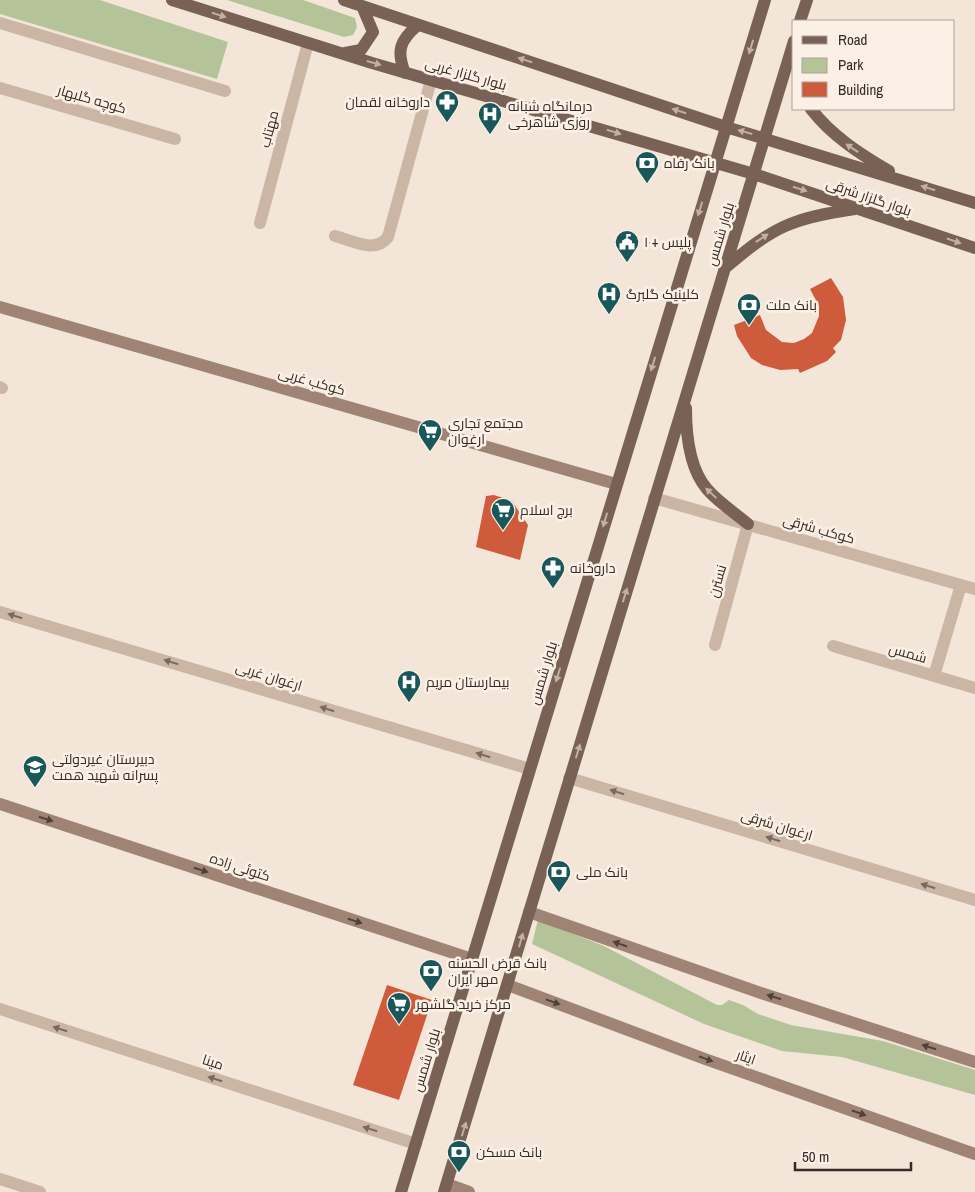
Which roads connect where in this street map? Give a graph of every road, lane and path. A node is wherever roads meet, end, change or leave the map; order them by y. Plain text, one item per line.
1 (172, 0) edge
2 (344, 0) edge
3 (765, 0) edge
4 (807, 0) edge
5 (362, 6) junction
6 (800, 20) edge
7 (0, 23) edge
8 (418, 25) junction
9 (308, 43) junction
10 (792, 50) edge
11 (343, 54) junction
12 (406, 72) junction
13 (431, 80) junction
14 (0, 88) edge
15 (225, 90) dead end
16 (812, 110) edge
17 (726, 127) junction
18 (764, 138) junction
19 (175, 139) dead end
20 (715, 162) junction
21 (754, 174) junction
22 (908, 182) junction
23 (975, 202) edge
24 (857, 208) junction
25 (260, 223) dead end
26 (335, 236) dead end
27 (975, 248) edge
28 (724, 269) junction
29 (0, 307) edge
30 (685, 397) junction
31 (616, 484) junction
32 (654, 498) junction
33 (748, 524) junction
34 (961, 585) junction
35 (975, 589) edge
36 (0, 612) edge
37 (715, 645) dead end
38 (833, 646) dead end
39 (934, 676) junction
40 (975, 688) edge
41 (530, 769) junction
42 (569, 778) junction
43 (0, 804) edge
44 (975, 900) edge
45 (529, 912) junction
46 (472, 959) junction
47 (508, 985) junction
48 (0, 1009) edge
49 (975, 1062) edge
50 (416, 1144) junction
51 (975, 1154) edge
52 (0, 1179) edge
53 (445, 1188) edge
54 (40, 1192) edge
55 (402, 1192) edge
56 (469, 1192) edge

1 -> 9 main road, بلوار گلزار غربی
2 - 5 main road
3 -> 17 main road, بلوار شمس
4 - 6 main road
5 - 8 main road
5 - 11 main road
7 - 15 street
8 - 12 main road
17 -> 8 main road
9 - 11 main road, بلوار گلزار غربی
9 - 25 street, مهتاب
10 - 18 main road
11 -> 12 main road, بلوار گلزار غربی
12 - 13 main road, بلوار گلزار غربی
13 -> 20 main road, بلوار گلزار غربی
13 - 26 street
14 - 19 street, کوچه گلبهار
22 -> 16 main road
18 -> 17 main road
17 - 20 main road, بلوار شمس
18 - 21 main road, بلوار شمس
18 - 22 main road, بلوار گلزار شرقی
20 - 21 main road, بلوار گلزار غربی
20 -> 31 main road, بلوار شمس
21 -> 24 main road, بلوار گلزار شرقی
21 - 28 main road, بلوار شمس
23 -> 22 main road, بلوار گلزار شرقی
24 -> 27 main road, بلوار گلزار شرقی
28 -> 24 main road
28 - 30 main road, بلوار شمس
29 - 31 street, کوکب غربی
30 - 32 main road, بلوار شمس
33 -> 30 main road
31 -> 41 main road, بلوار شمس
32 - 33 street, کوکب شرقی
42 -> 32 main road, بلوار شمس
33 - 34 street, کوکب شرقی
33 - 37 street, نسترن
34 - 35 street, کوکب شرقی
34 - 39 street
41 -> 36 street, ارغوان غربی
38 - 39 street, شمس
39 - 40 street, شمس
41 - 46 main road, بلوار شمس
44 -> 42 street, ارغوان شرقی
42 - 45 main road, بلوار شمس
43 -> 46 street, کتوئی زاده
47 -> 45 main road, بلوار شمس
49 -> 45 street
46 - 50 main road, بلوار شمس
47 -> 51 street, ایثار
53 -> 47 main road, بلوار شمس
50 -> 48 street, مینا
50 - 55 main road, بلوار شمس
52 - 54 street
53 - 56 street

